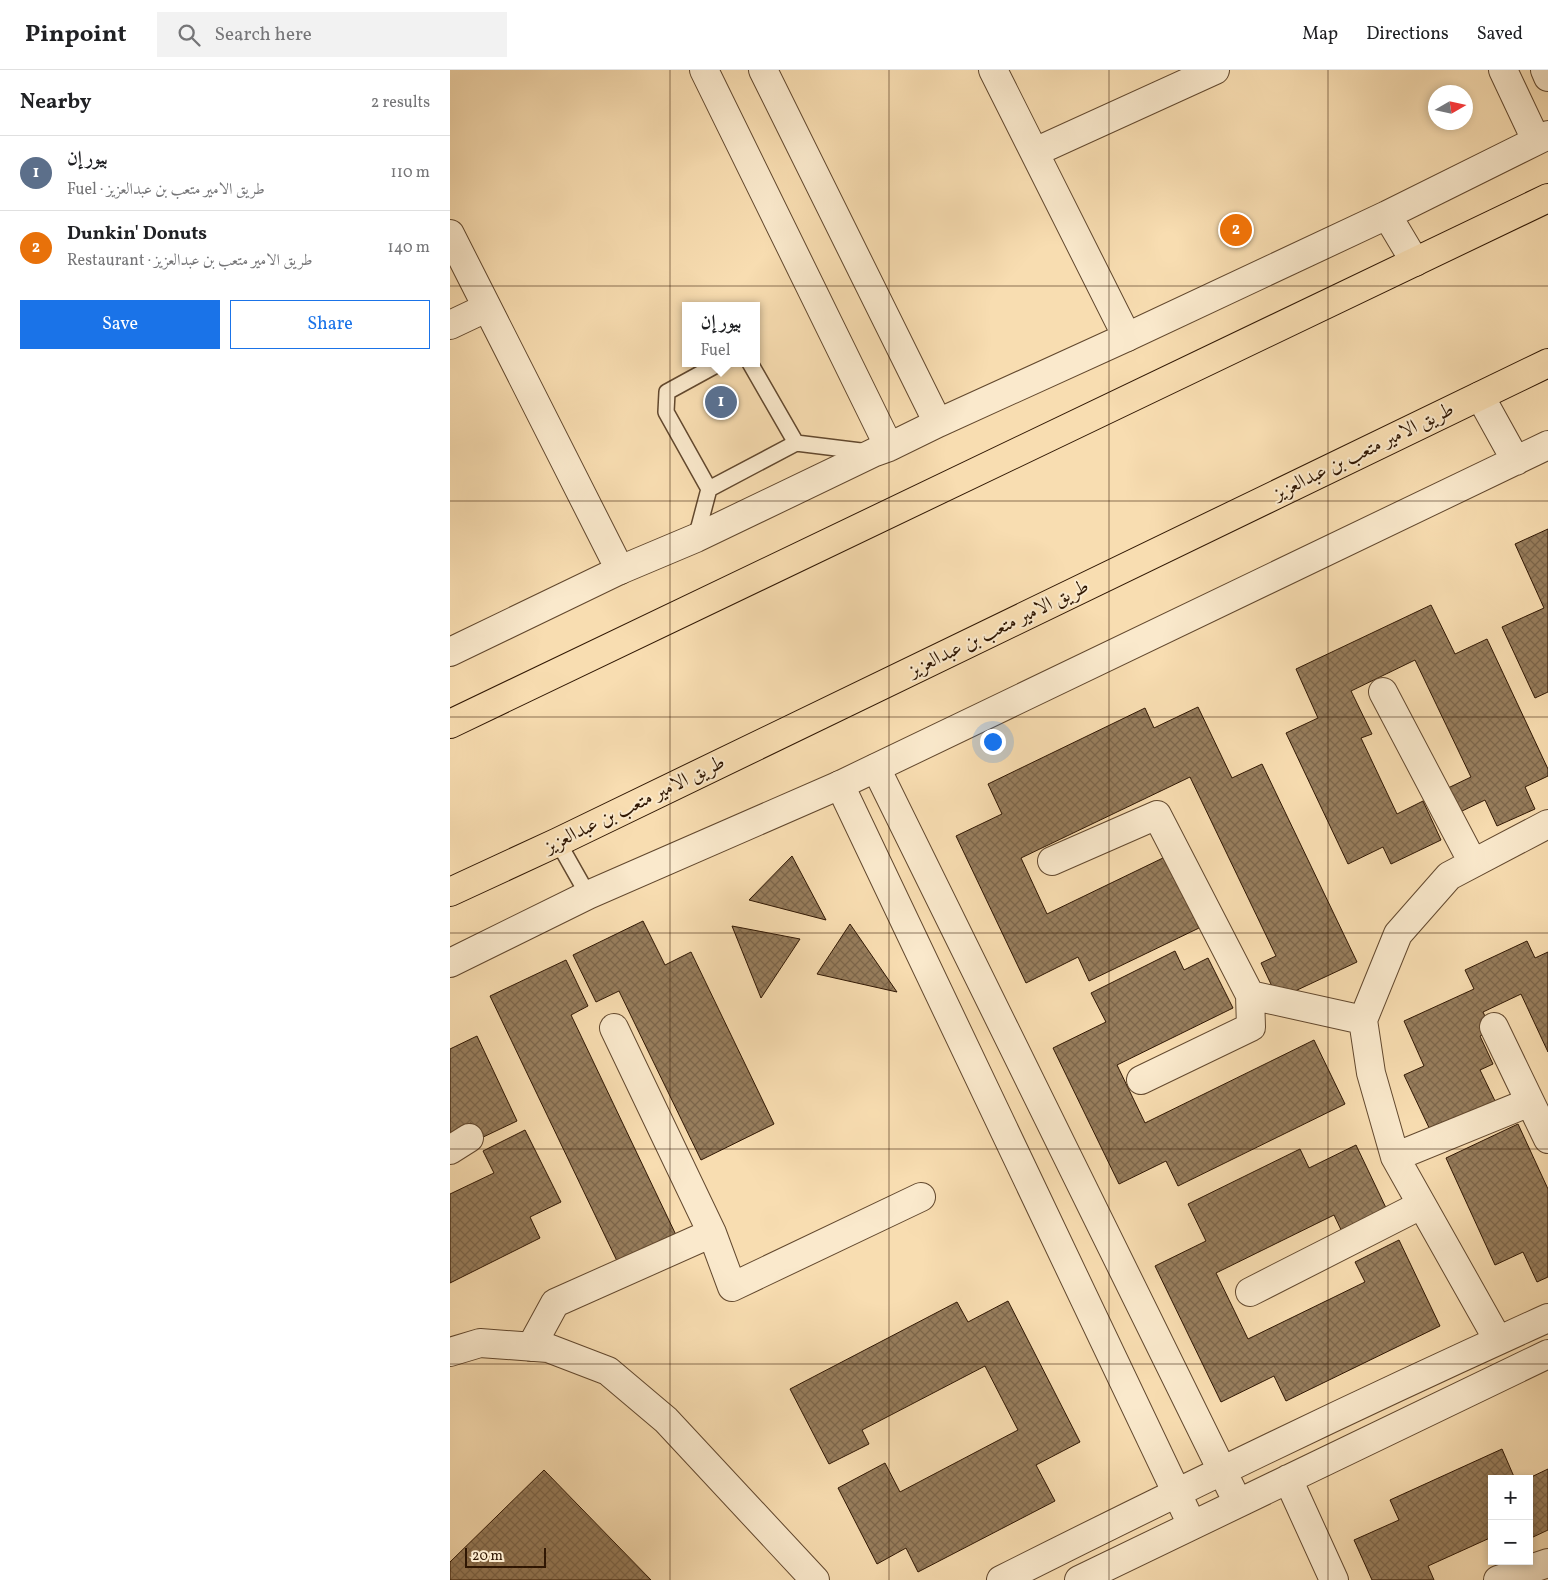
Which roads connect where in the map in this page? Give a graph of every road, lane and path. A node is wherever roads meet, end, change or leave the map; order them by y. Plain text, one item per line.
1 (704, 70) edge
2 (763, 70) edge
3 (993, 70) edge
4 (1215, 70) edge
5 (1503, 70) edge
6 (1545, 70) edge
7 (1548, 77) edge
8 (1542, 137) edge
9 (1035, 152) junction
10 (1548, 198) edge
11 (1387, 214) junction
12 (450, 234) edge
13 (1415, 262) junction
14 (486, 308) junction
15 (450, 325) edge
16 (1128, 337) junction
17 (1548, 363) edge
18 (713, 367) edge
19 (752, 367) edge
20 (1480, 396) junction
21 (938, 424) junction
22 (796, 442) junction
23 (1548, 445) edge
24 (882, 450) junction
25 (1516, 461) junction
26 (710, 489) junction
27 (696, 538) junction
28 (620, 570) junction
29 (450, 652) edge
30 (1383, 692) dead end
31 (450, 724) edge
32 (876, 768) junction
33 (840, 786) junction
34 (1548, 824) edge
35 (558, 842) junction
36 (1052, 862) dead end
37 (1472, 863) junction
38 (450, 892) edge
39 (588, 895) junction
40 (450, 963) edge
41 (1250, 995) junction
42 (1363, 1020) junction
43 (1494, 1027) dead end
44 (614, 1028) dead end
45 (1141, 1080) dead end
46 (1530, 1102) junction
47 (1548, 1139) edge
48 (1395, 1157) junction
49 (920, 1197) dead end
50 (1421, 1204) junction
51 (712, 1233) junction
52 (1250, 1292) dead end
53 (1548, 1318) edge
54 (1498, 1340) junction
55 (531, 1347) junction
56 (450, 1352) edge
57 (1548, 1354) edge
58 (1222, 1472) junction
59 (1288, 1479) junction
60 (1177, 1492) junction
61 (1238, 1503) junction
62 (1192, 1525) junction
63 (1548, 1562) edge
64 (815, 1580) edge
65 (1001, 1580) edge
66 (1079, 1580) edge
67 (1334, 1580) edge
68 (1498, 1580) edge

1 - 24 street
2 - 21 street
3 - 9 street
4 - 9 street
5 - 8 street
6 - 7 street
8 - 11 street
9 - 16 street
10 - 13 main road
11 - 13 street
11 - 16 street
12 - 14 street
13 - 31 main road
14 - 15 street
14 - 28 street
16 - 21 street
17 - 20 main road, طريق الامير متعب بن عبدالعزيز
18 - 26 lane
19 - 22 lane
20 - 25 street
20 - 35 main road, طريق الامير متعب بن عبدالعزيز
21 - 24 street
22 - 24 lane
22 - 26 lane
23 - 25 street
24 - 27 street
25 - 32 street
26 - 27 lane
27 - 28 street
28 - 29 street
30 - 37 street
32 - 33 street
32 - 58 street
33 - 39 street
33 - 60 street
34 - 37 street
35 - 38 main road, طريق الامير متعب بن عبدالعزيز
35 - 39 lane
36 - 41 street
37 - 42 street
39 - 40 street
41 - 42 street
41 - 45 street
42 - 48 street
43 - 46 street
44 - 51 street
46 - 47 street
46 - 48 street
48 - 50 street
49 - 51 street
50 - 52 street
50 - 54 street
51 - 55 street
53 - 54 street
54 - 58 street
55 - 56 street
55 - 64 street
57 - 59 street
58 - 60 street
58 - 61 street
59 - 61 street
59 - 67 street
60 - 62 street
60 - 65 street
61 - 62 street
62 - 66 street
63 - 68 street

